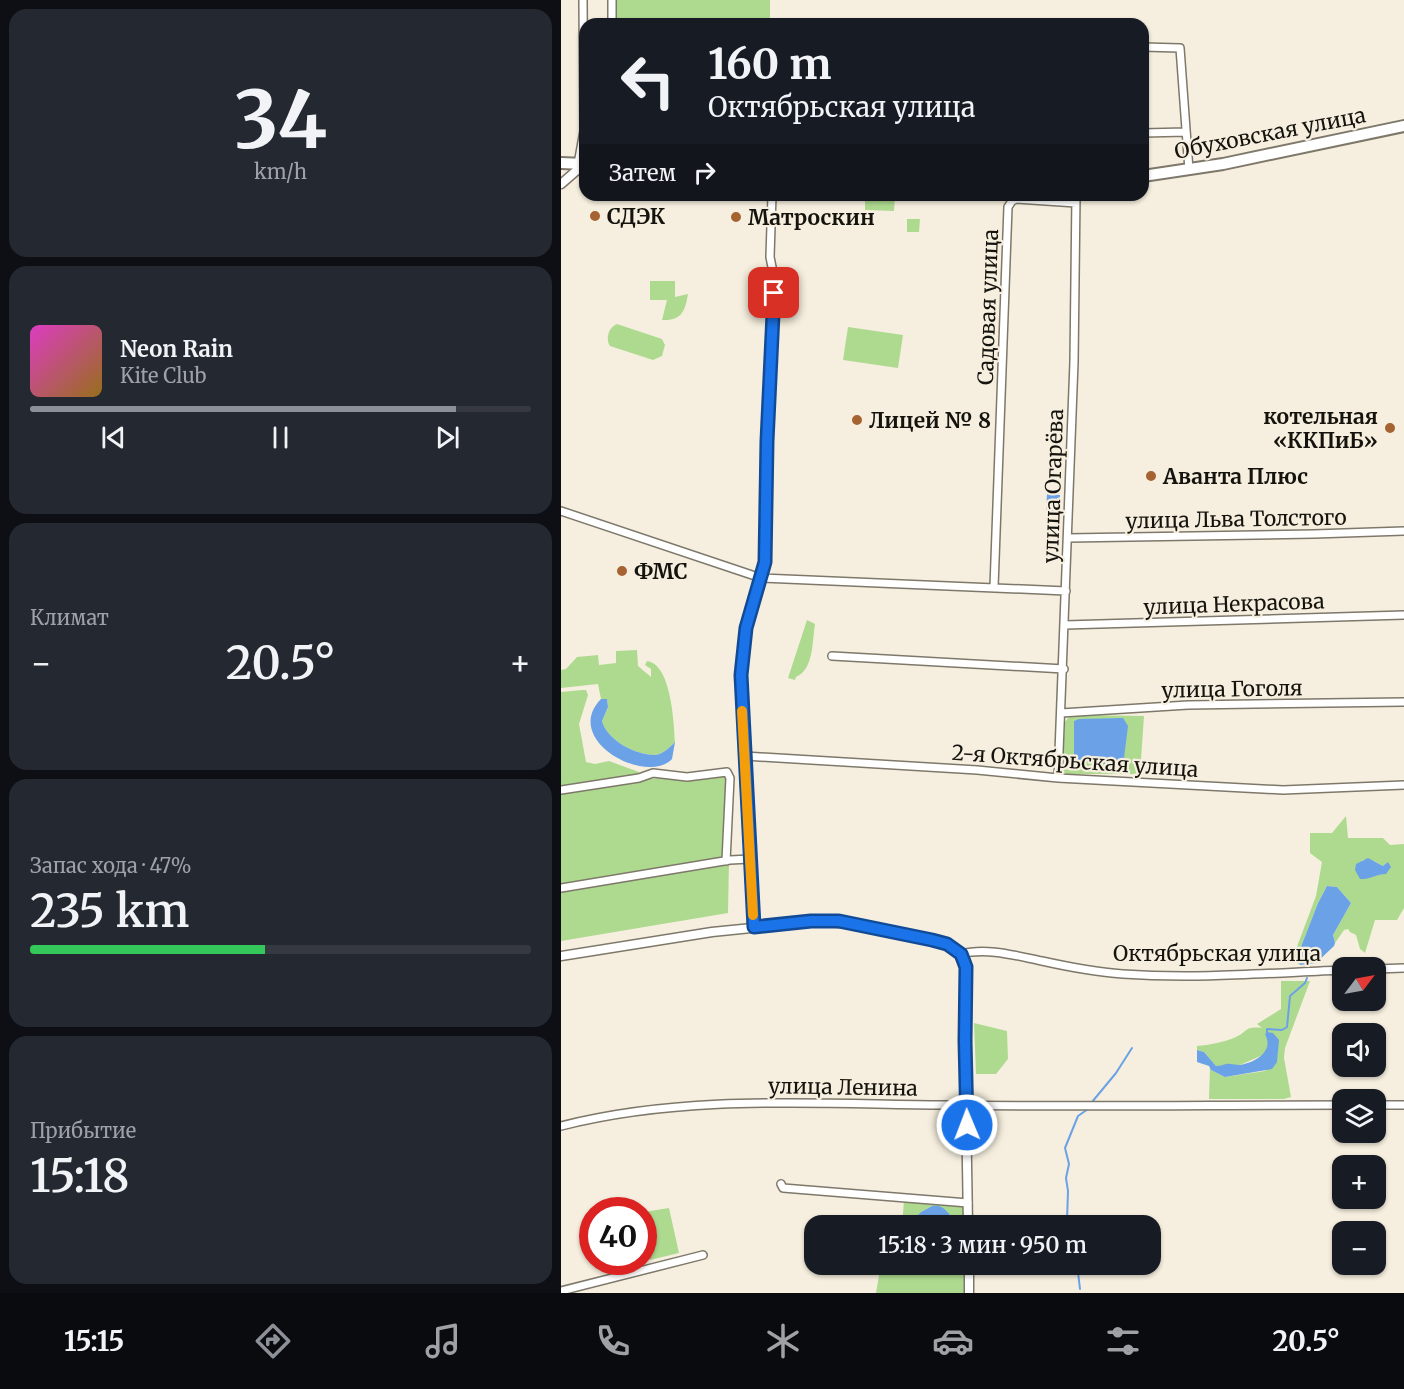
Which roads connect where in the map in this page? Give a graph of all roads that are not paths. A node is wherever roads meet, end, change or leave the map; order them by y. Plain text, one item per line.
1 (583, 0) edge
2 (612, 0) edge
3 (583, 18) edge
4 (612, 18) edge
5 (1149, 47) edge
6 (1404, 126) edge
7 (1186, 132) junction
8 (1149, 134) edge
9 (579, 164) edge
10 (561, 165) edge
11 (579, 168) edge
12 (1189, 170) junction
13 (1149, 175) edge
14 (561, 184) edge
15 (772, 201) edge
16 (1011, 201) edge
17 (1076, 201) edge
18 (561, 511) edge
19 (1404, 531) edge
20 (1068, 538) junction
21 (761, 578) junction
22 (994, 587) junction
23 (1066, 591) junction
24 (1404, 615) edge
25 (1065, 625) junction
26 (832, 656) dead end
27 (1064, 669) junction
28 (1404, 702) edge
29 (1061, 713) junction
30 (745, 756) junction
31 (1058, 778) junction
32 (1404, 785) edge
33 (561, 790) edge
34 (750, 859) junction
35 (726, 861) junction
36 (561, 888) edge
37 (754, 927) junction
38 (961, 954) junction
39 (561, 956) edge
40 (1404, 968) edge
41 (1386, 969) edge
42 (1332, 970) edge
43 (966, 1105) junction
44 (1332, 1105) edge
45 (1386, 1105) edge
46 (1404, 1105) edge
47 (561, 1126) edge
48 (781, 1184) dead end
49 (968, 1203) junction
50 (968, 1215) edge
51 (703, 1255) dead end
52 (969, 1275) edge
53 (561, 1291) edge
54 (969, 1293) edge

1 - 3 street
2 - 4 street
5 - 7 street
6 - 12 main road, Обуховская улица
7 - 8 street
7 - 12 street
9 - 10 main road
11 - 14 street
12 - 13 main road, Обуховская улица
15 - 21 street
16 - 22 street, Садовая улица
17 - 20 street, улица Огарёва
18 - 21 street
19 - 20 street, улица Льва Толстого
20 - 23 street, улица Огарёва
21 - 22 street
21 - 30 street
22 - 23 street
23 - 25 street, улица Огарёва
24 - 25 street, улица Некрасова
25 - 27 street, улица Огарёва
26 - 27 street
27 - 29 street, улица Огарёва
28 - 29 street, улица Гоголя
29 - 31 street, улица Огарёва
30 - 31 street, 2-я Октябрьская улица
30 - 34 street
31 - 32 street, 2-я Октябрьская улица
33 - 35 street
34 - 35 street
34 - 37 street
35 - 36 street
37 - 38 street, Октябрьская улица
37 - 39 street, Октябрьская улица
38 - 42 street, Октябрьская улица
38 - 43 street
40 - 41 street
43 - 44 street, улица Ленина
43 - 47 street, улица Ленина
43 - 49 street
45 - 46 street
48 - 49 street
49 - 50 street
51 - 53 street
52 - 54 street

